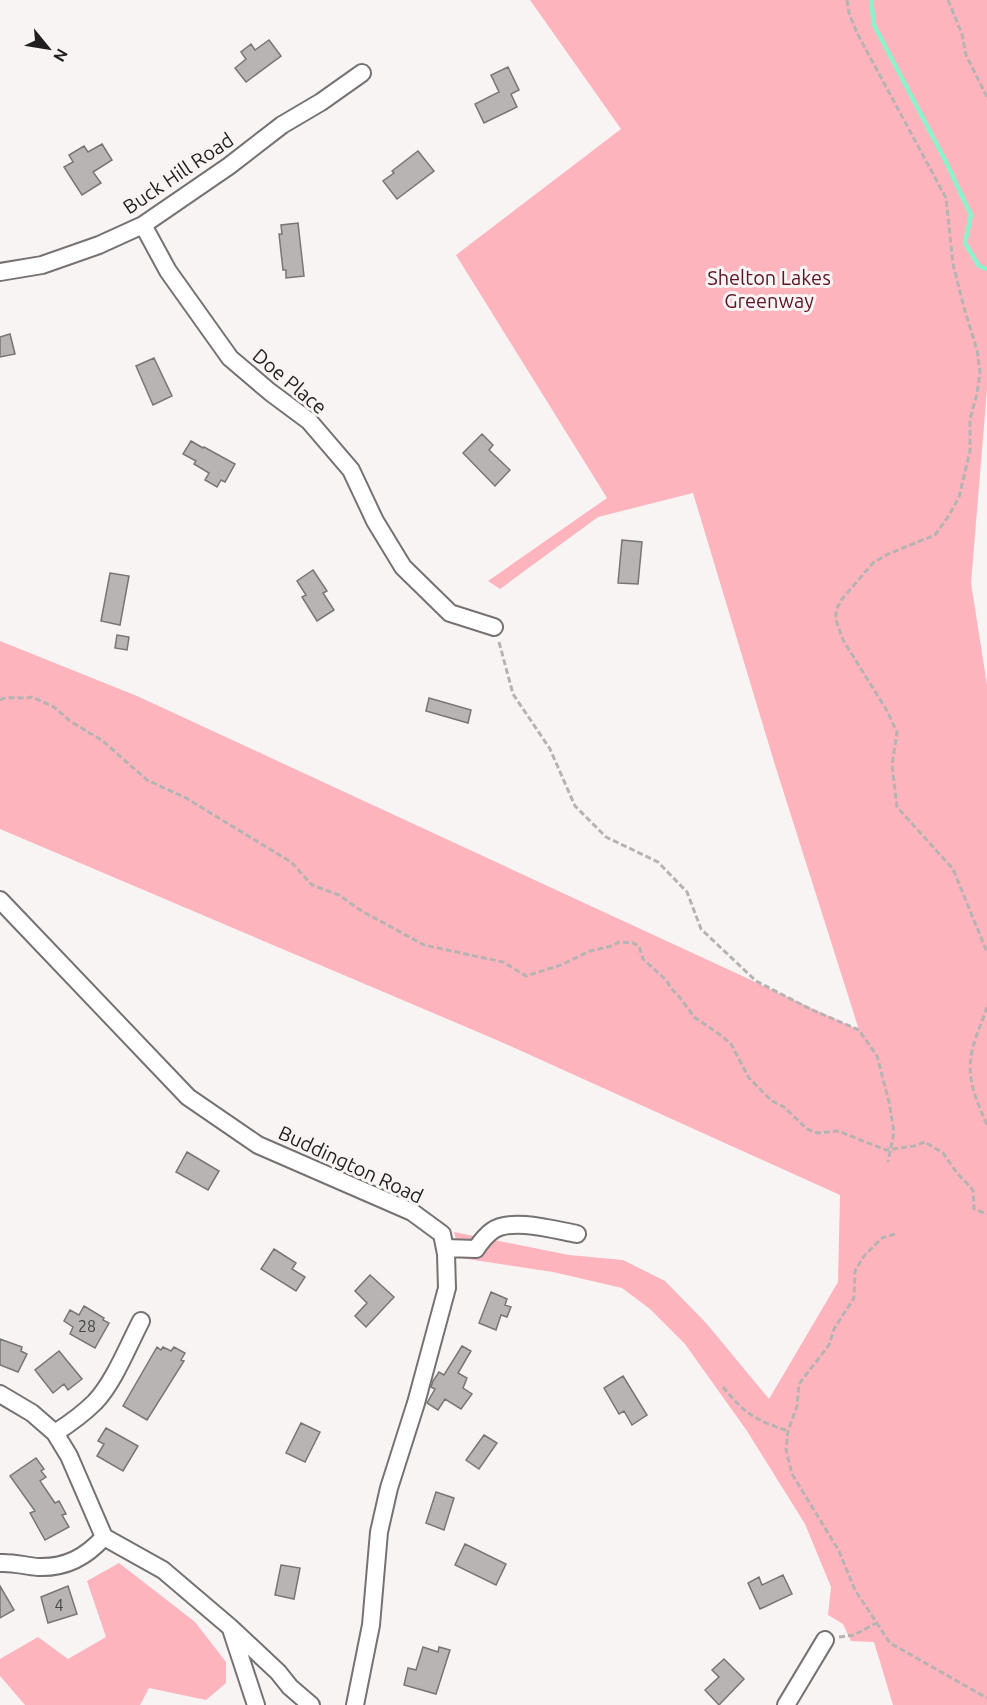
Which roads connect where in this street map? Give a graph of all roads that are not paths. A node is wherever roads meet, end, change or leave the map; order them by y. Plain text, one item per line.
1 (362, 73) dead end
2 (143, 225) junction
3 (0, 272) edge
4 (494, 627) road end
5 (0, 900) edge
6 (577, 1234) dead end
7 (445, 1248) junction
8 (141, 1321) dead end
9 (0, 1394) edge
10 (55, 1433) junction
11 (105, 1537) junction
12 (0, 1563) edge
13 (230, 1627) junction
14 (825, 1640) road end
15 (278, 1672) junction
16 (254, 1697) edge
17 (311, 1705) edge
18 (356, 1705) edge
19 (786, 1705) edge

1 - 2 street, Buck Hill Road
2 - 3 street, Buck Hill Road
2 - 4 street, Doe Place
5 - 7 street, Buddington Road
6 - 7 street
7 - 18 street
8 - 10 street
9 - 10 street
10 - 11 street
11 - 12 street
11 - 13 street
13 - 15 street
13 - 16 street
14 - 19 street
15 - 16 street
15 - 17 street

